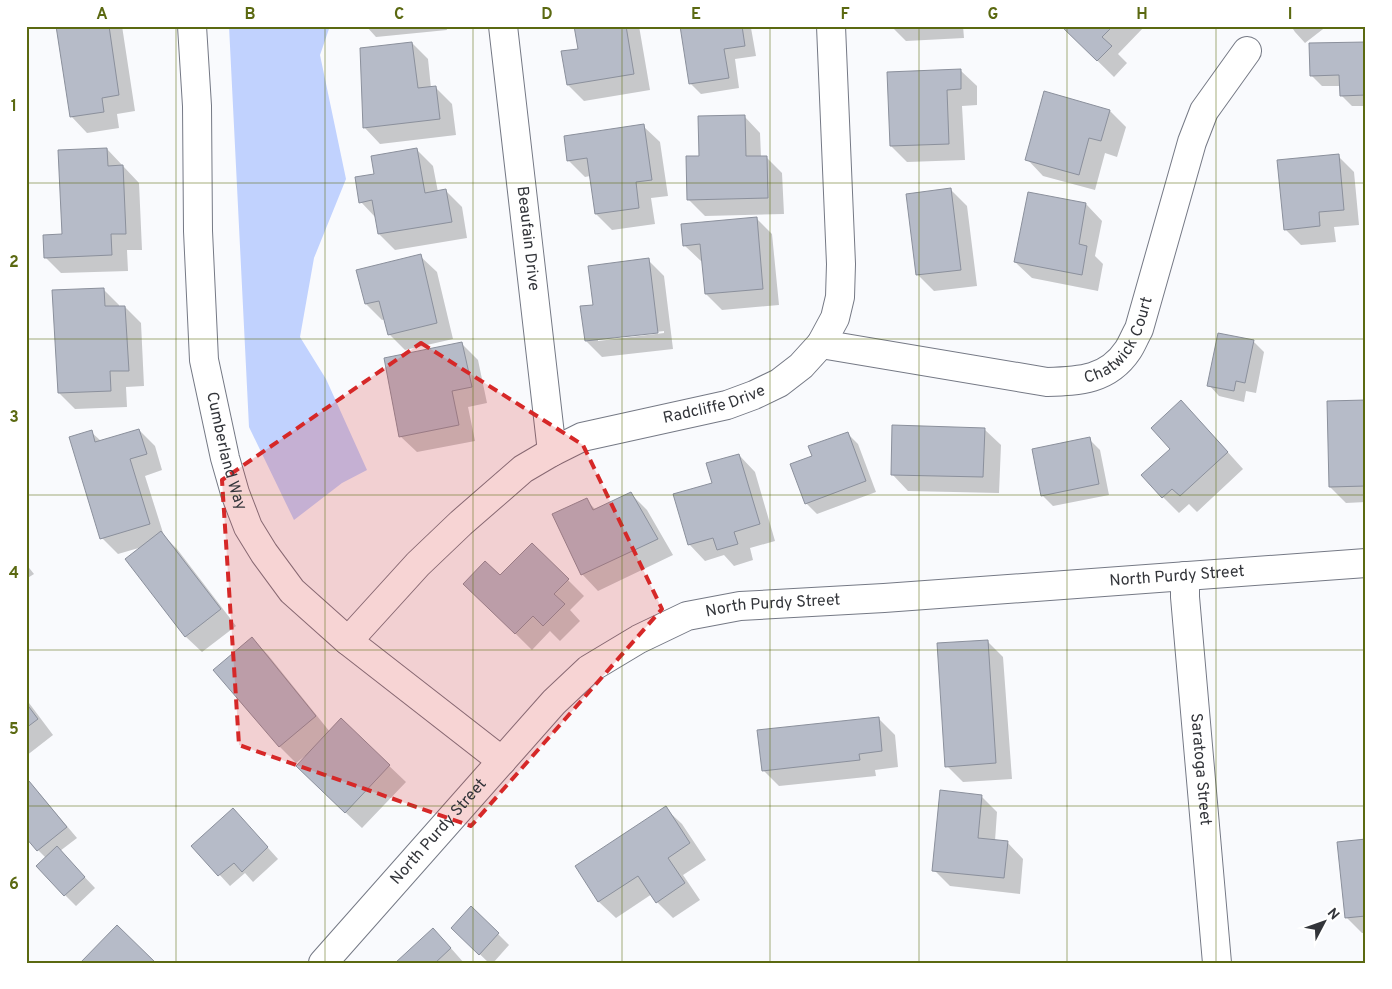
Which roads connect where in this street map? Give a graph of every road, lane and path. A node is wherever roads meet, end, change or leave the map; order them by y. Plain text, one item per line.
1 (192, 26) edge
2 (503, 26) edge
3 (831, 26) edge
4 (1247, 51) dead end
5 (821, 344) junction
6 (552, 452) junction
7 (1366, 563) edge
8 (1185, 576) junction
9 (348, 642) junction
10 (502, 761) junction
11 (322, 963) edge
12 (1217, 963) edge

1 - 9 street, Cumberland Way
2 - 6 street, Beaufain Drive
3 - 5 street, Radcliffe Drive
4 - 5 street, Chatwick Court
5 - 6 street, Radcliffe Drive
6 - 9 street, Radcliffe Drive
7 - 8 street, North Purdy Street
8 - 10 street, North Purdy Street
8 - 12 street, Saratoga Street
9 - 10 street, Cumberland Way
10 - 11 street, North Purdy Street

